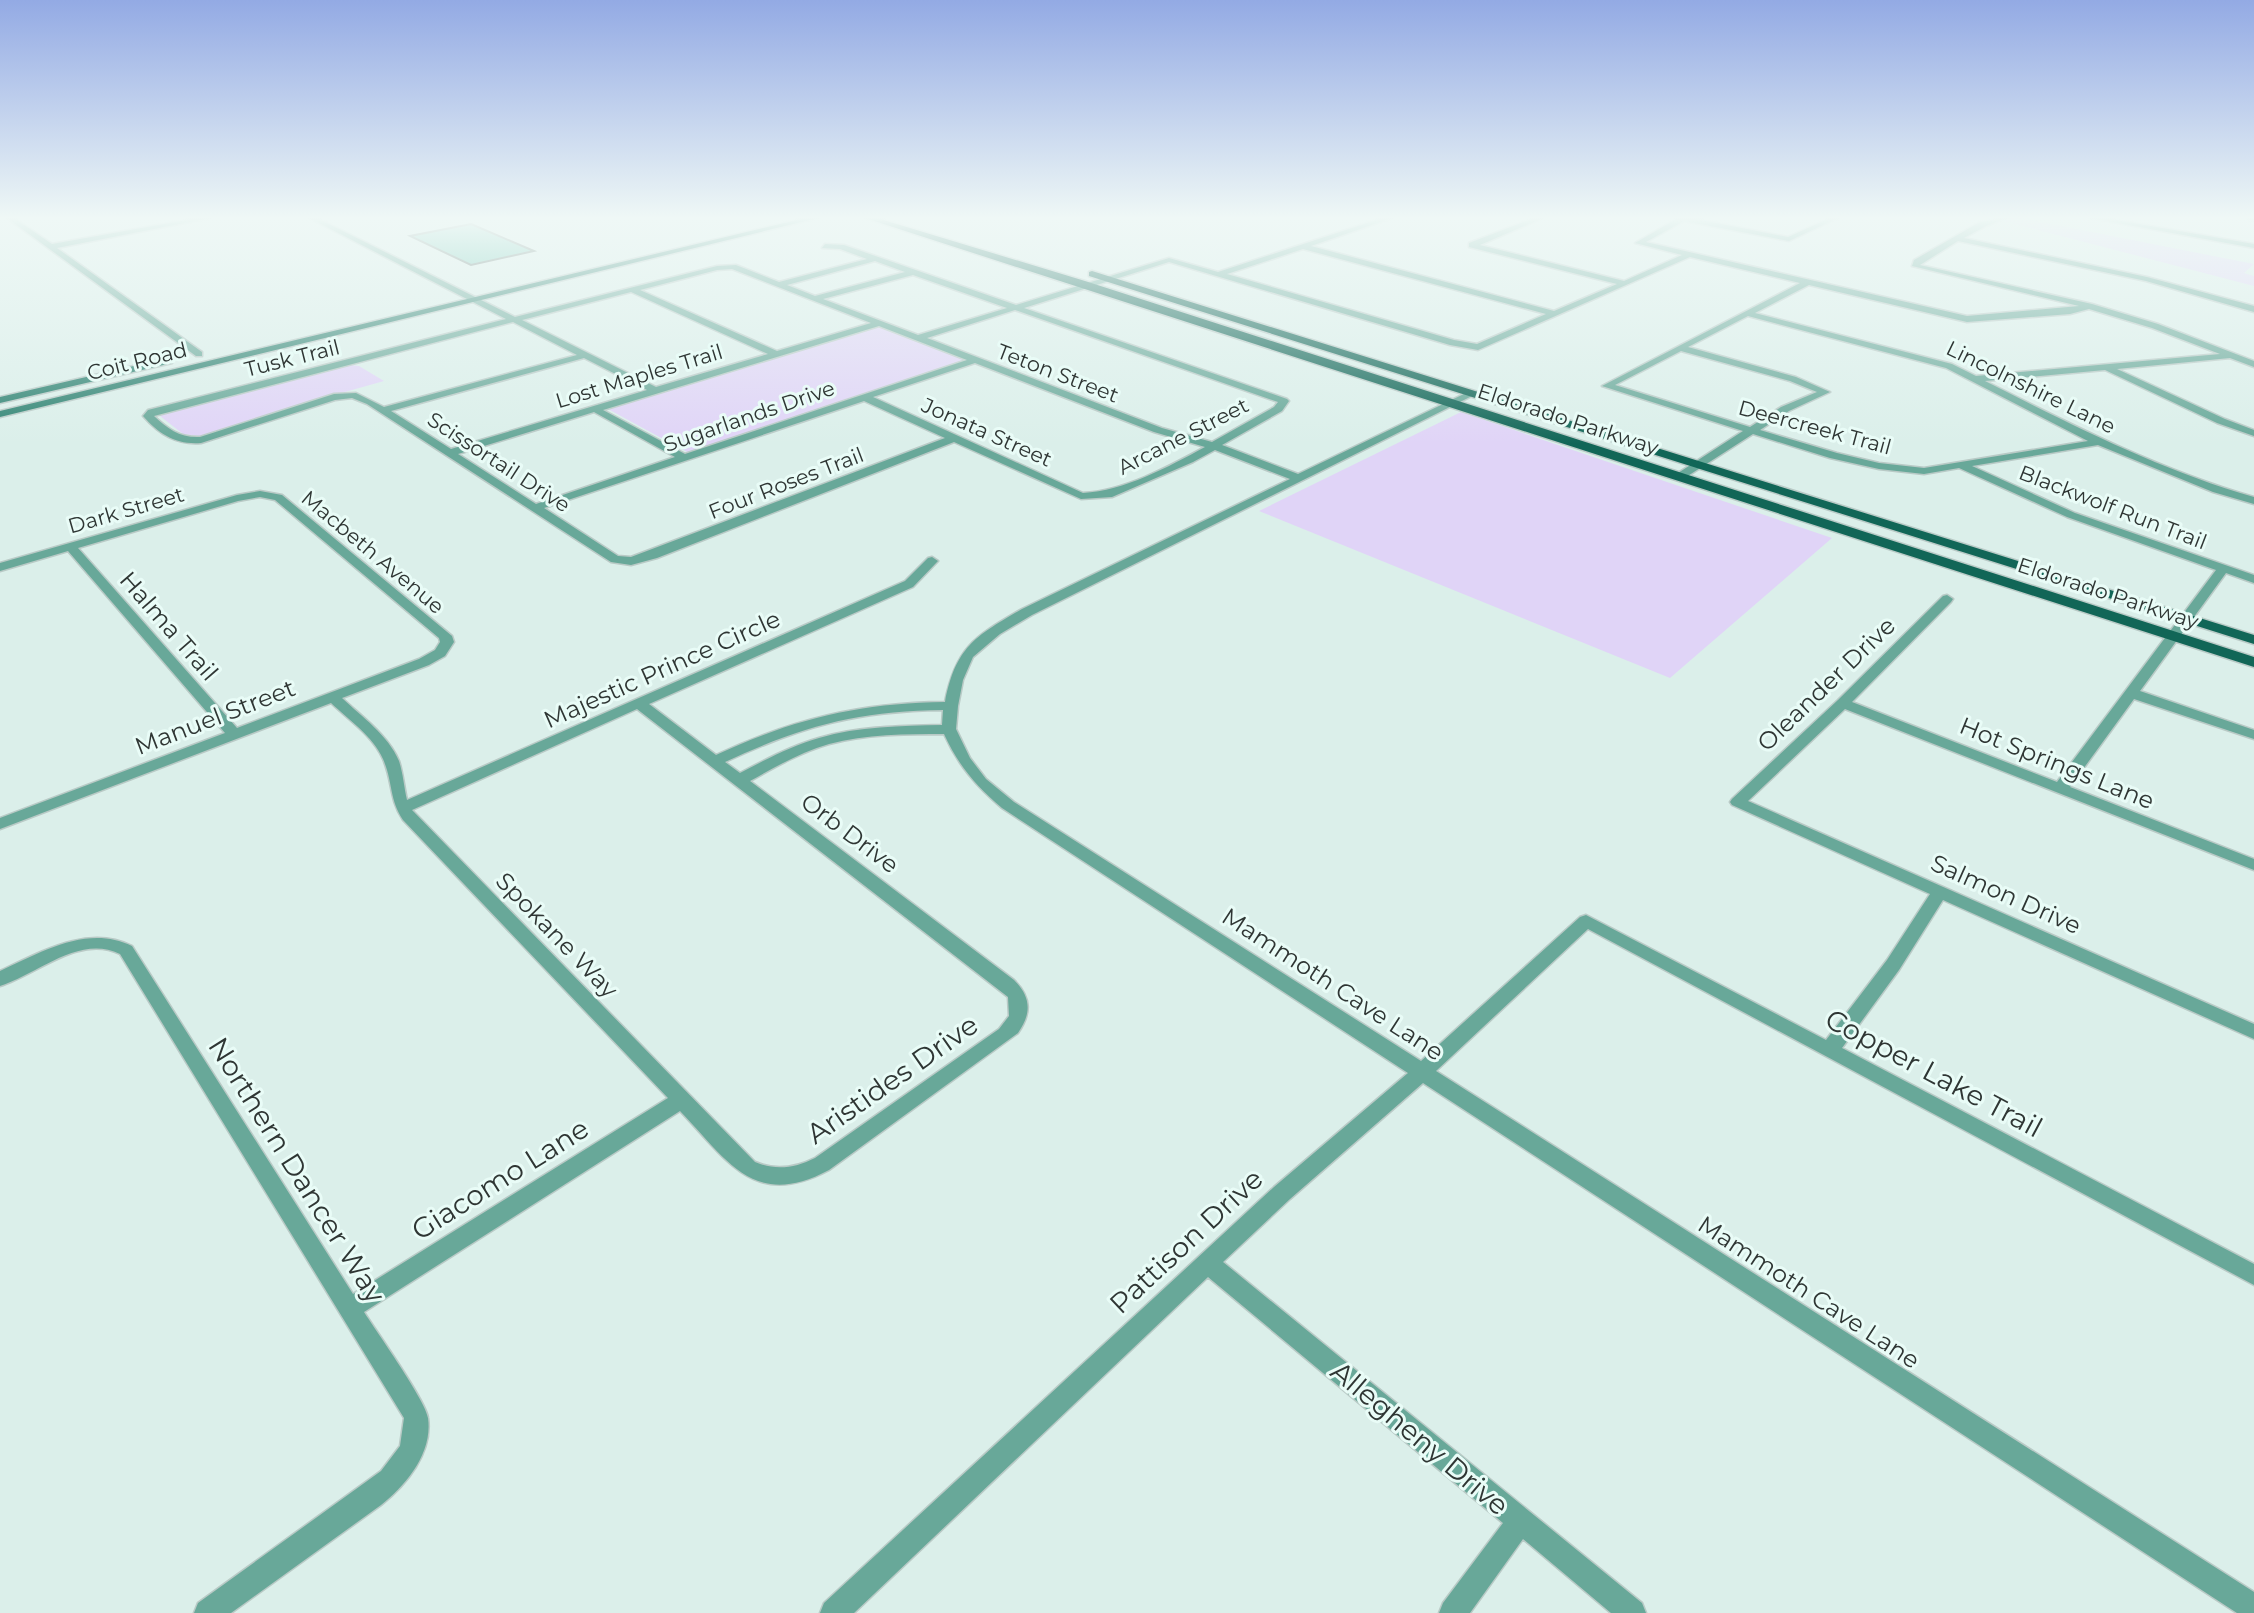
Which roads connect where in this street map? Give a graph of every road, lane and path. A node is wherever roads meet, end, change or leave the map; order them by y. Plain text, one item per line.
1 (114, 293) edge
2 (456, 293) edge
3 (470, 293) edge
4 (478, 293) edge
5 (614, 293) edge
6 (641, 293) edge
7 (802, 293) edge
8 (837, 293) edge
9 (977, 293) edge
10 (1061, 293) edge
11 (1115, 293) edge
12 (1150, 293) edge
13 (1285, 293) edge
14 (1478, 293) edge
15 (1601, 293) edge
16 (1785, 293) edge
17 (1853, 293) edge
18 (2034, 293) edge
19 (2195, 293) edge
20 (475, 294) junction
21 (816, 299) junction
22 (2089, 306) junction
23 (1017, 307) junction
24 (2254, 309) edge
25 (1746, 313) junction
26 (1555, 314) junction
27 (514, 318) junction
28 (879, 323) junction
29 (290, 332) dead end
30 (918, 338) junction
31 (1680, 348) junction
32 (212, 351) dead end
33 (2254, 353) edge
34 (198, 354) junction
35 (777, 354) junction
36 (586, 355) junction
37 (2234, 355) junction
38 (975, 360) junction
39 (2254, 364) edge
40 (2108, 368) junction
41 (1975, 379) junction
42 (656, 391) junction
43 (864, 397) junction
44 (1462, 399) junction
45 (0, 400) edge
46 (596, 409) junction
47 (383, 410) junction
48 (0, 414) edge
49 (1751, 431) junction
50 (2254, 433) edge
51 (954, 438) junction
52 (187, 442) joint
53 (2099, 442) junction
54 (1212, 447) junction
55 (449, 453) junction
56 (685, 457) junction
57 (1961, 465) junction
58 (1696, 466) junction
59 (1679, 477) junction
60 (1300, 479) junction
61 (264, 494) joint
62 (1095, 497) joint
63 (2254, 501) edge
64 (534, 508) junction
65 (71, 547) junction
66 (631, 561) joint
67 (932, 561) dead end
68 (0, 568) edge
69 (2222, 569) junction
70 (2254, 579) edge
71 (1947, 599) dead end
72 (2185, 619) junction
73 (2171, 636) junction
74 (2254, 640) edge
75 (444, 649) joint
76 (2254, 662) edge
77 (2132, 693) junction
78 (333, 697) junction
79 (1843, 703) junction
80 (639, 704) junction
81 (951, 706) junction
82 (950, 729) junction
83 (234, 734) junction
84 (2254, 735) edge
85 (715, 761) junction
86 (739, 780) junction
87 (2060, 789) junction
88 (1738, 802) joint
89 (402, 808) junction
90 (0, 824) edge
91 (2254, 865) edge
92 (1940, 892) junction
93 (1587, 921) joint
94 (0, 979) edge
95 (1020, 1009) joint
96 (2254, 1032) edge
97 (1830, 1049) junction
98 (1423, 1071) junction
99 (682, 1100) junction
100 (782, 1177) joint
101 (1208, 1263) junction
102 (2254, 1275) edge
103 (351, 1308) junction
104 (1520, 1521) junction
105 (2254, 1608) edge
106 (208, 1613) edge
107 (834, 1613) edge
108 (1452, 1613) edge
109 (1632, 1613) edge

1 - 34 street
2 - 29 main road, Coit Road
3 - 20 main road, Coit Road
4 - 20 main road, Coit Road
5 - 27 street, Tusk Trail
6 - 35 street
7 - 21 street, Teton Street
8 - 21 street
9 - 23 street
10 - 23 street
11 - 44 main road, Eldorado Parkway
12 - 44 main road, Eldorado Parkway
13 - 26 street
14 - 26 street
15 - 26 street
16 - 25 street
17 - 22 street
18 - 22 street
19 - 24 street
20 - 27 street
20 - 48 main road, Coit Road
21 - 28 street, Teton Street
22 - 37 street
23 - 30 street
23 - 54 street, Arcane Street
25 - 31 street
25 - 41 street, Lincolnshire Lane
27 - 36 street
27 - 52 street, Tusk Trail
28 - 30 street, Teton Street
28 - 35 street, Lost Maples Trail
30 - 38 street, Teton Street
31 - 49 street, Deercreek Trail
31 - 49 street
32 - 34 main road, Coit Road
33 - 37 street
34 - 45 main road, Coit Road
35 - 42 street, Lost Maples Trail
36 - 42 street
36 - 47 street
37 - 39 street
37 - 40 street
38 - 43 street, Sugarlands Drive
38 - 54 street, Teton Street
40 - 41 street
40 - 50 street
41 - 53 street, Lincolnshire Lane
42 - 46 street, Lost Maples Trail
43 - 51 street, Jonata Street
43 - 56 street, Sugarlands Drive
44 - 58 main road, Eldorado Parkway
44 - 59 main road, Eldorado Parkway
44 - 60 street, Mammoth Cave Lane
46 - 55 street, Lost Maples Trail
46 - 56 street
47 - 52 street, Scissortail Drive
47 - 55 street, Scissortail Drive
49 - 57 street, Deercreek Trail
49 - 58 street
51 - 62 street, Jonata Street
51 - 66 street, Four Roses Trail
53 - 57 street, Deercreek Trail
53 - 63 street, Lincolnshire Lane
54 - 60 street, Teton Street
54 - 62 street, Arcane Street
55 - 64 street, Scissortail Drive
56 - 64 street, Sugarlands Drive
57 - 69 street, Blackwolf Run Trail
58 - 59 street
58 - 72 main road, Eldorado Parkway
59 - 73 main road, Eldorado Parkway
60 - 81 street, Mammoth Cave Lane
61 - 65 street, Dark Street
61 - 75 street, Macbeth Avenue
64 - 66 street, Scissortail Drive
65 - 68 street, Dark Street
65 - 83 street, Halma Trail
67 - 80 street, Majestic Prince Circle
69 - 70 street, Blackwolf Run Trail
69 - 72 street
71 - 79 street, Oleander Drive
72 - 73 street
72 - 74 main road, Eldorado Parkway
73 - 76 main road, Eldorado Parkway
73 - 77 street
75 - 78 street, Manuel Street
77 - 84 street
77 - 87 street
78 - 83 street, Manuel Street
78 - 89 street, Spokane Way
79 - 87 street, Hot Springs Lane
79 - 88 street, Oleander Drive
80 - 85 street, Orb Drive
80 - 89 street, Majestic Prince Circle
81 - 82 street, Mammoth Cave Lane
81 - 85 street
82 - 86 street
82 - 98 street, Mammoth Cave Lane
83 - 90 street, Manuel Street
85 - 86 street, Orb Drive
86 - 95 street, Orb Drive
87 - 91 street, Hot Springs Lane
88 - 92 street, Salmon Drive
89 - 99 street, Spokane Way
92 - 96 street, Salmon Drive
92 - 97 street
93 - 97 street, Copper Lake Trail
93 - 98 street, Pattison Drive
94 - 103 street, Northern Dancer Way
95 - 100 street, Aristides Drive
97 - 102 street, Copper Lake Trail
98 - 101 street, Pattison Drive
98 - 105 street, Mammoth Cave Lane
99 - 100 street, Spokane Way
99 - 103 street, Giacomo Lane
101 - 104 street, Allegheny Drive
101 - 107 street, Pattison Drive
103 - 106 street, Northern Dancer Way
104 - 108 street
104 - 109 street, Allegheny Drive

